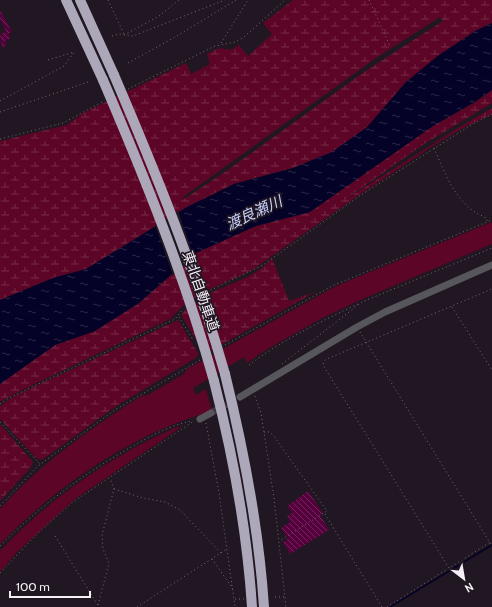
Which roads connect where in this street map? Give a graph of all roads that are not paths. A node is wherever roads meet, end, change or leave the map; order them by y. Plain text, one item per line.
1 (66, 0) edge
2 (80, 0) edge
3 (492, 265) edge
4 (240, 397) tunnel mouth
5 (211, 413) tunnel mouth
6 (199, 419) road end
7 (252, 607) edge
8 (264, 607) edge

1 - 7 highway, 東北自動車道, bridge
2 - 8 highway, 東北自動車道, bridge
3 - 4 street
5 - 6 street

